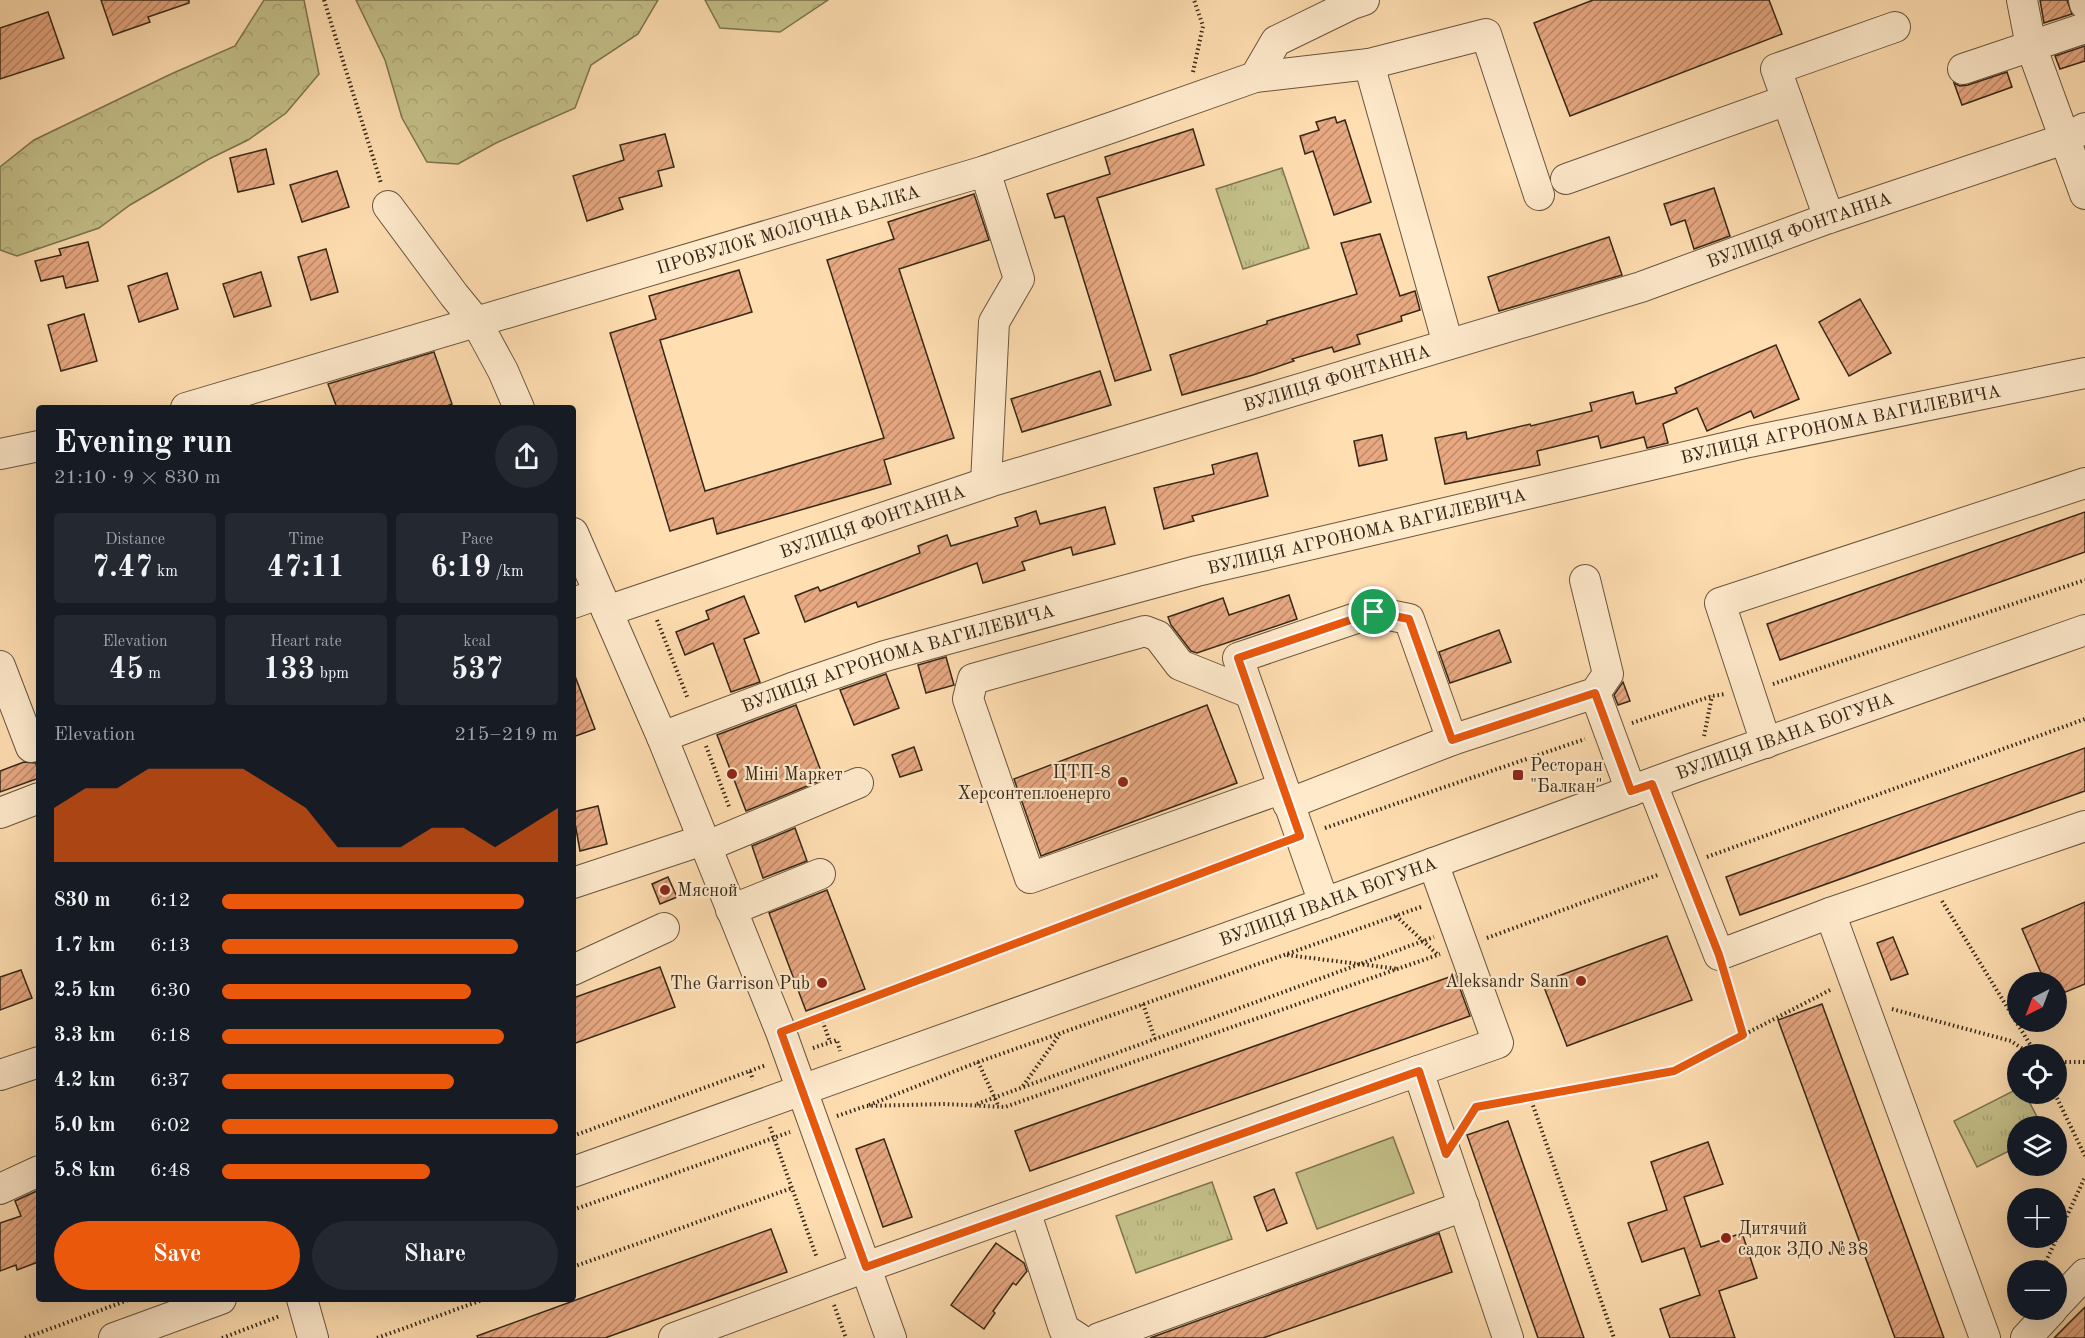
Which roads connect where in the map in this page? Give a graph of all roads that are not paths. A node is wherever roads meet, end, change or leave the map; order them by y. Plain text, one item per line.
1 (1364, 0) edge
2 (2022, 0) edge
3 (1895, 27) dead end
4 (2085, 28) edge
5 (2031, 46) junction
6 (1369, 64) junction
7 (1963, 69) dead end
8 (1256, 76) junction
9 (1787, 100) junction
10 (2074, 133) edge
11 (985, 171) junction
12 (1566, 179) dead end
13 (2085, 194) edge
14 (1539, 195) dead end
15 (388, 206) road end
16 (1829, 218) junction
17 (477, 323) junction
18 (1449, 344) junction
19 (2085, 373) edge
20 (196, 405) edge
21 (518, 405) edge
22 (36, 447) edge
23 (0, 454) edge
24 (986, 483) junction
25 (2085, 483) edge
26 (576, 544) edge
27 (1585, 580) dead end
28 (593, 603) edge
29 (2085, 630) edge
30 (2, 677) edge
31 (1250, 693) junction
32 (1595, 693) junction
33 (662, 736) junction
34 (1452, 740) junction
35 (1766, 743) junction
36 (31, 747) dead end
37 (858, 783) dead end
38 (1641, 787) junction
39 (1285, 796) junction
40 (36, 799) edge
41 (0, 813) edge
42 (2085, 826) edge
43 (704, 844) junction
44 (1433, 863) junction
45 (820, 874) dead end
46 (576, 882) edge
47 (1324, 903) junction
48 (731, 910) junction
49 (1830, 913) junction
50 (664, 928) dead end
51 (576, 969) edge
52 (36, 1063) edge
53 (1419, 1071) junction
54 (0, 1075) edge
55 (803, 1090) junction
56 (576, 1171) edge
57 (36, 1172) edge
58 (0, 1189) edge
59 (1464, 1206) junction
60 (1024, 1211) junction
61 (866, 1267) junction
62 (2085, 1274) edge
63 (2067, 1293) edge
64 (213, 1302) edge
65 (303, 1303) edge
66 (2043, 1320) edge
67 (730, 1328) edge
68 (114, 1338) edge
69 (313, 1338) edge
70 (674, 1338) edge
71 (891, 1338) edge
72 (1078, 1338) edge
73 (1099, 1338) edge
74 (1508, 1338) edge
75 (1985, 1338) edge
76 (2026, 1338) edge

1 - 8 street
2 - 5 street
3 - 9 street
4 - 5 street
5 - 7 street
5 - 10 street
6 - 8 street, ПРОВУЛОК МОЛОЧНА БАЛКА
6 - 14 street, ПРОВУЛОК МОЛОЧНА БАЛКА
6 - 18 street
8 - 11 street, ПРОВУЛОК МОЛОЧНА БАЛКА
9 - 12 street
9 - 16 street
10 - 13 street
10 - 16 street, ВУЛИЦЯ ФОНТАННА
11 - 17 street, ПРОВУЛОК МОЛОЧНА БАЛКА
11 - 24 street
15 - 17 street
16 - 18 street, ВУЛИЦЯ ФОНТАННА
17 - 20 street, ПРОВУЛОК МОЛОЧНА БАЛКА
17 - 21 street
18 - 24 street, ВУЛИЦЯ ФОНТАННА
19 - 33 street, ВУЛИЦЯ АГРОНОМА ВАГИЛЕВИЧА
22 - 23 street
24 - 28 street, ВУЛИЦЯ ФОНТАННА
25 - 35 street
26 - 28 street
27 - 32 street
28 - 33 street
29 - 35 street, ВУЛИЦЯ ІВАНА БОГУНА
30 - 36 street
31 - 34 street
31 - 39 street
31 - 39 street
32 - 34 street
32 - 38 street
33 - 43 street
34 - 39 street
35 - 38 street, ВУЛИЦЯ ІВАНА БОГУНА
37 - 43 street
38 - 44 street, ВУЛИЦЯ ІВАНА БОГУНА
38 - 49 street
39 - 47 street
40 - 41 street
42 - 49 street
43 - 46 street
43 - 48 street
44 - 47 street, ВУЛИЦЯ ІВАНА БОГУНА
44 - 53 street
45 - 48 street
47 - 55 street, ВУЛИЦЯ ІВАНА БОГУНА
48 - 55 street
49 - 75 street
50 - 51 street
52 - 54 street
53 - 59 street
53 - 60 street
55 - 56 street, ВУЛИЦЯ ІВАНА БОГУНА
55 - 61 street
57 - 58 street
59 - 73 street
59 - 74 street
60 - 61 street
60 - 72 street
61 - 67 street
61 - 71 street
62 - 63 street
64 - 68 street
65 - 69 street
66 - 76 street
67 - 70 street

